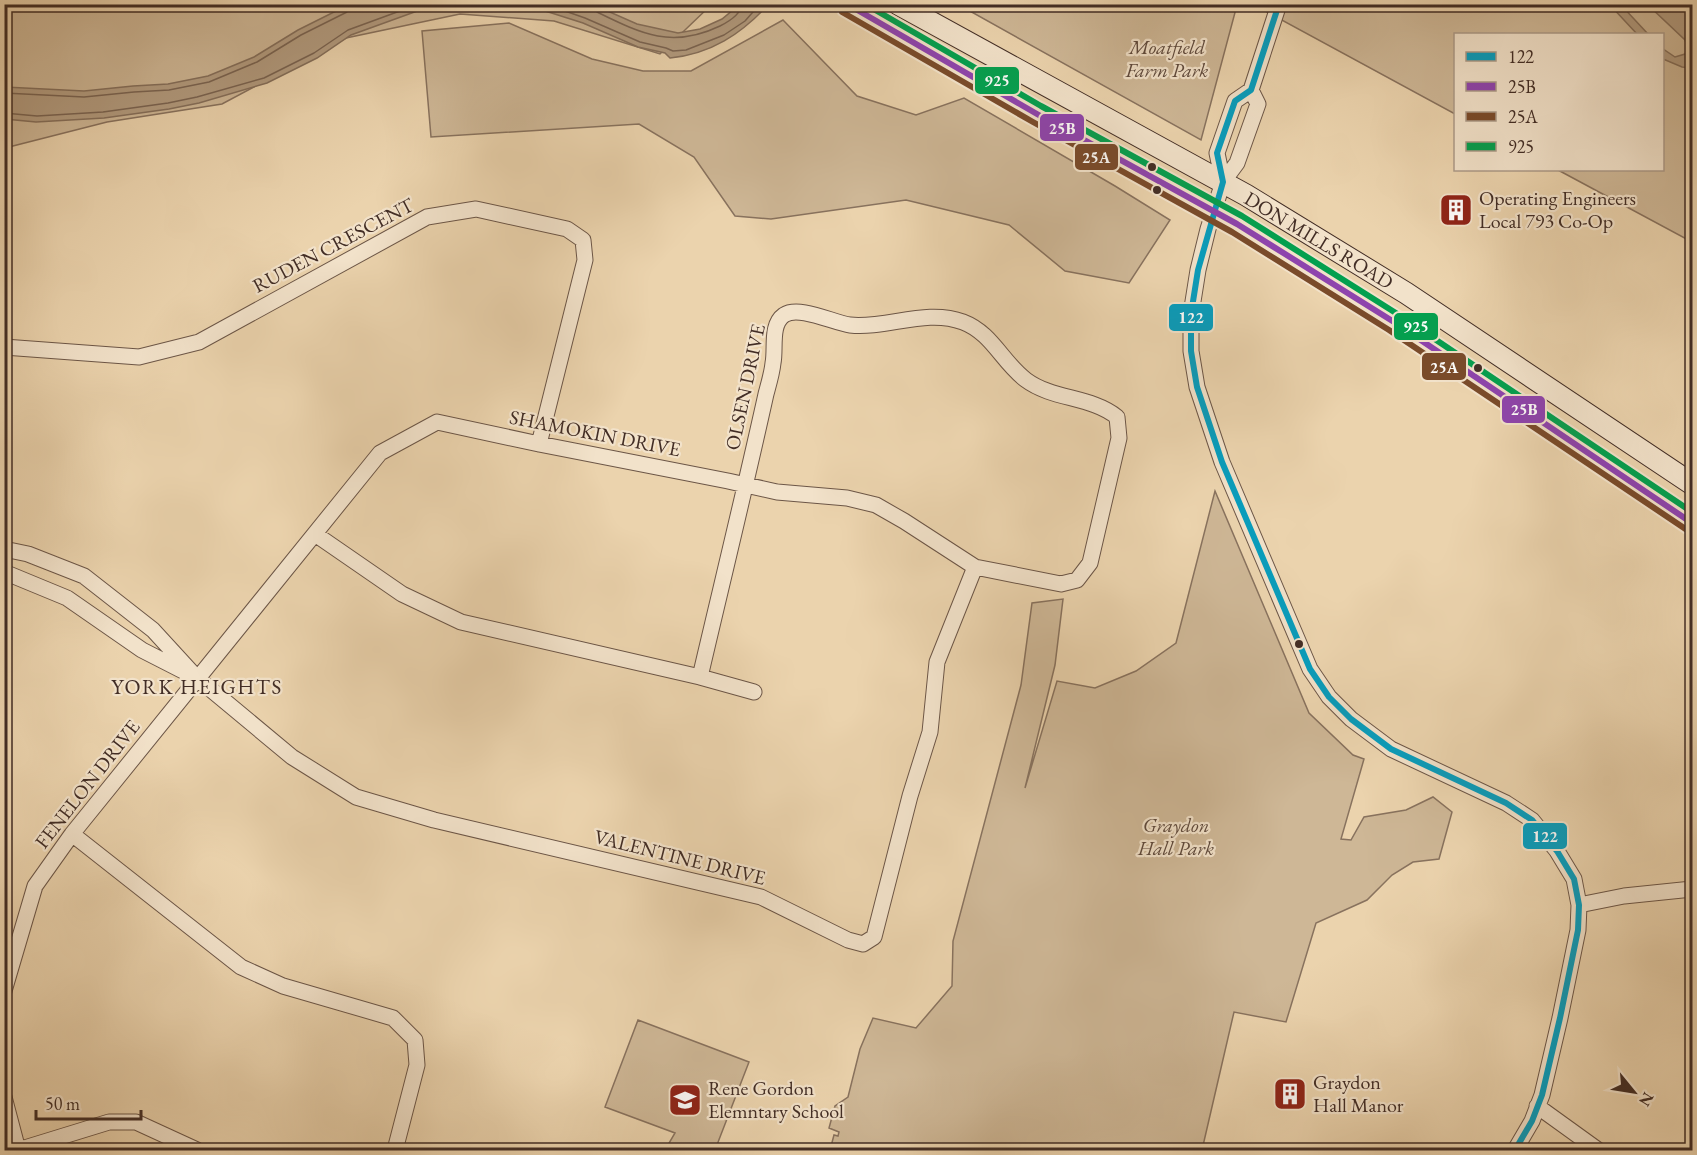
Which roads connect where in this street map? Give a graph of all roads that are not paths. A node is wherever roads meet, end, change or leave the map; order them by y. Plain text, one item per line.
1 (846, 4) edge
2 (1279, 4) edge
3 (906, 9) edge
4 (1251, 90) junction
5 (1223, 182) junction
6 (1214, 210) junction
7 (4, 347) edge
8 (539, 444) junction
9 (1692, 484) edge
10 (746, 485) junction
11 (1692, 523) edge
12 (315, 534) junction
13 (4, 549) edge
14 (975, 567) junction
15 (4, 572) edge
16 (1077, 580) joint
17 (700, 677) junction
18 (197, 678) junction
19 (754, 692) dead end
20 (72, 834) junction
21 (1692, 889) edge
22 (1579, 905) junction
23 (4, 991) edge
24 (4, 1097) edge
25 (1537, 1106) junction
26 (18, 1150) edge
27 (197, 1150) edge
28 (395, 1150) edge
29 (1515, 1150) edge
30 (1598, 1150) edge

1 - 6 main road, DON MILLS ROAD
2 - 4 street
3 - 5 main road, DON MILLS ROAD
4 - 5 street
4 - 5 street
5 - 6 street
5 - 9 main road, DON MILLS ROAD
6 - 11 main road, DON MILLS ROAD
6 - 22 street
7 - 8 street, RUDEN CRESCENT
8 - 10 street, SHAMOKIN DRIVE
8 - 12 street, SHAMOKIN DRIVE
10 - 14 street, SHAMOKIN DRIVE
10 - 16 street, OLSEN DRIVE
10 - 17 street, OLSEN DRIVE
12 - 17 street
12 - 18 street, SHAMOKIN DRIVE
13 - 18 street, VALENTINE DRIVE
14 - 16 street, SHAMOKIN DRIVE
14 - 18 street, VALENTINE DRIVE
15 - 18 street, VALENTINE DRIVE
17 - 19 street
18 - 20 street, FENELON DRIVE
20 - 23 street, FENELON DRIVE
20 - 28 street
21 - 22 street
22 - 25 street
24 - 26 street
25 - 29 street
25 - 30 street
26 - 27 street

